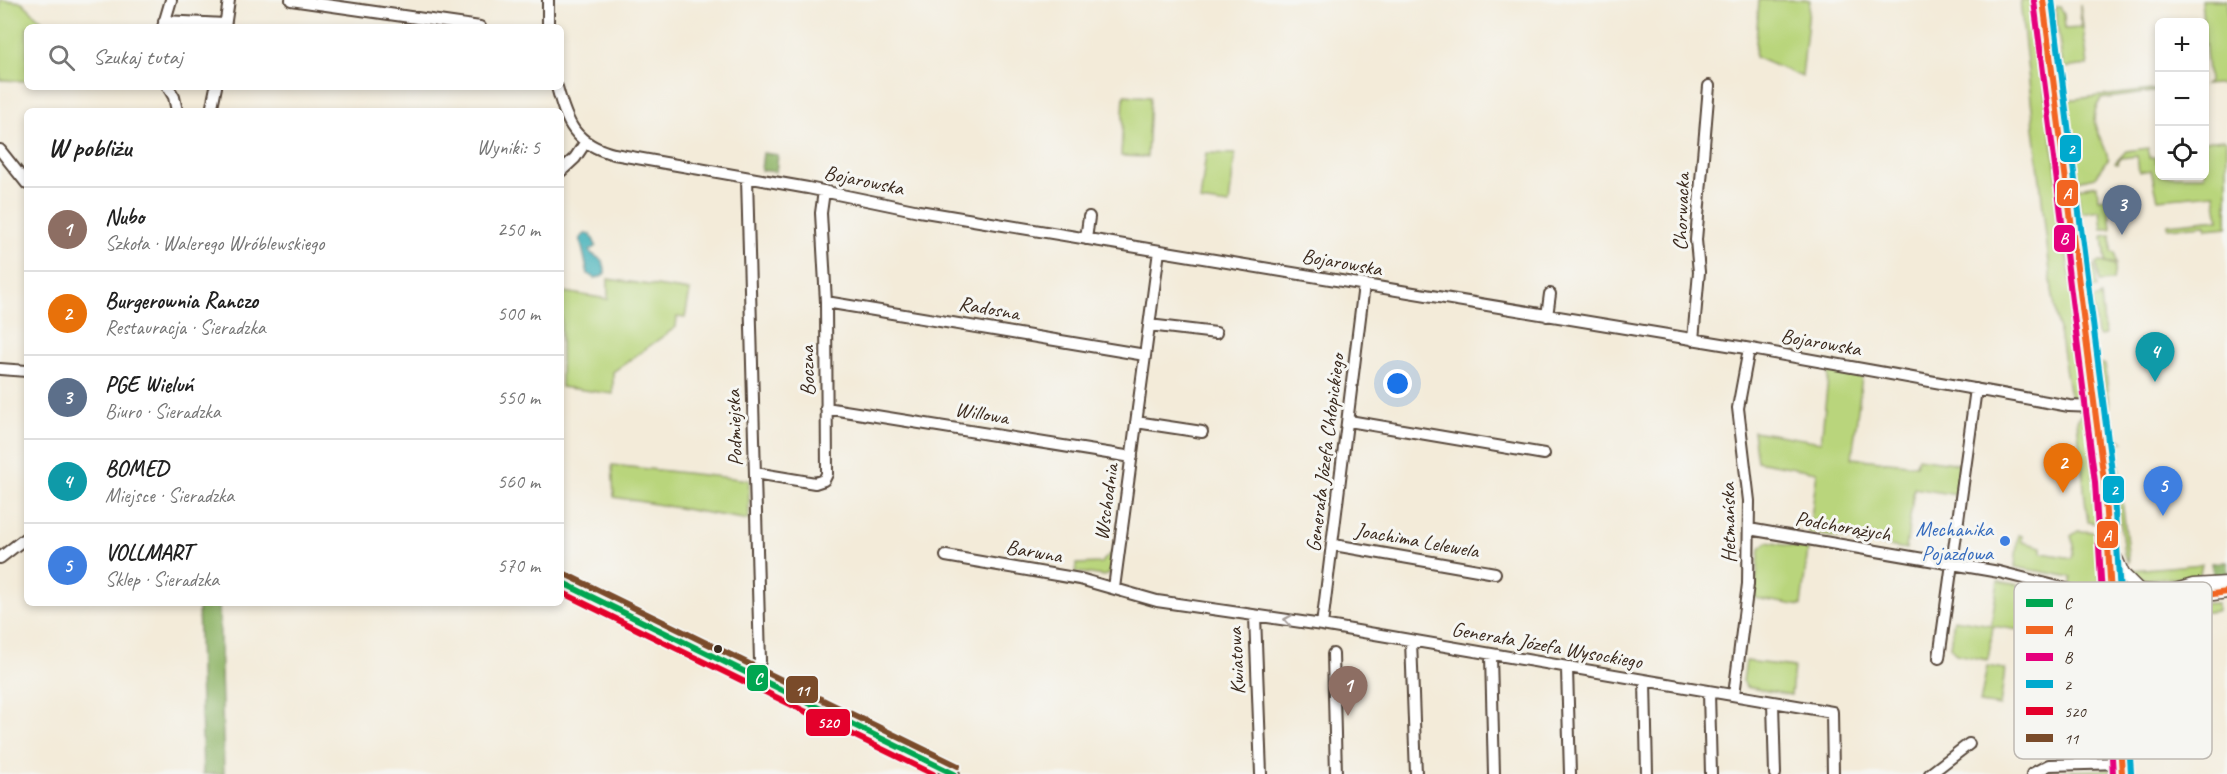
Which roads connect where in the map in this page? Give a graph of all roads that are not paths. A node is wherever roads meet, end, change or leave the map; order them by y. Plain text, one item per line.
1 (171, 0) edge
2 (229, 0) edge
3 (291, 0) edge
4 (548, 0) edge
5 (2043, 0) edge
6 (163, 24) edge
7 (225, 24) edge
8 (459, 24) edge
9 (548, 24) edge
10 (1709, 87) dead end
11 (170, 90) edge
12 (215, 90) edge
13 (558, 90) edge
14 (176, 108) edge
15 (212, 108) edge
16 (585, 143) junction
17 (0, 150) edge
18 (564, 168) edge
19 (747, 178) junction
20 (24, 180) edge
21 (824, 191) junction
22 (1089, 217) dead end
23 (1086, 239) junction
24 (1159, 251) junction
25 (1364, 285) junction
26 (1550, 294) dead end
27 (826, 302) junction
28 (1547, 316) junction
29 (1149, 325) junction
30 (1216, 333) dead end
31 (1693, 340) junction
32 (1749, 349) junction
33 (1144, 355) junction
34 (0, 369) edge
35 (24, 371) edge
36 (1976, 389) junction
37 (2095, 407) junction
38 (826, 408) junction
39 (1349, 421) junction
40 (1136, 422) junction
41 (1202, 432) dead end
42 (1544, 454) dead end
43 (1132, 457) junction
44 (755, 473) junction
45 (1749, 529) junction
46 (2108, 538) junction
47 (24, 539) edge
48 (1334, 545) junction
49 (946, 556) dead end
50 (0, 558) edge
51 (1954, 565) junction
52 (1495, 573) dead end
53 (2038, 582) edge
54 (2110, 582) edge
55 (2132, 582) edge
56 (564, 583) edge
57 (2227, 583) edge
58 (2212, 584) edge
59 (1114, 588) junction
60 (2227, 592) edge
61 (2212, 594) edge
62 (1255, 616) junction
63 (1322, 625) junction
64 (1411, 641) junction
65 (1333, 654) dead end
66 (1491, 656) junction
67 (1940, 658) dead end
68 (1567, 669) junction
69 (754, 676) junction
70 (1645, 681) junction
71 (1709, 692) junction
72 (1734, 696) junction
73 (1773, 703) junction
74 (1969, 744) dead end
75 (2121, 768) edge
76 (954, 774) edge
77 (1261, 774) edge
78 (1336, 774) edge
79 (1416, 774) edge
80 (1494, 774) edge
81 (1570, 774) edge
82 (1647, 774) edge
83 (1712, 774) edge
84 (1775, 774) edge
85 (1833, 774) edge
86 (1930, 774) edge
87 (2032, 774) edge

1 - 6 street
2 - 7 street
3 - 8 street
4 - 9 street
5 - 37 main road
10 - 31 street, Chorwacka
11 - 14 street
12 - 15 street
13 - 16 street
16 - 18 street
16 - 19 street, Bojarowska
17 - 20 street
19 - 21 street, Bojarowska
19 - 44 street, Podmiejska
21 - 23 street, Bojarowska
21 - 27 street, Boczna
22 - 23 street
23 - 24 street, Bojarowska
24 - 25 street, Bojarowska
24 - 29 street, Wschodnia
25 - 28 street, Bojarowska
25 - 39 street, Generała Józefa Chłopickiego
26 - 28 street
27 - 33 street, Radosna
27 - 38 street, Boczna
28 - 31 street, Bojarowska
29 - 30 street
29 - 33 street, Wschodnia
31 - 32 street, Bojarowska
32 - 36 street, Bojarowska
32 - 45 street, Hetmańska
33 - 40 street, Wschodnia
34 - 35 street
36 - 37 street, Bojarowska
36 - 51 street
37 - 46 main road
38 - 43 street, Willowa
38 - 44 street, Boczna
39 - 42 street
39 - 48 street, Generała Józefa Chłopickiego
40 - 41 street
40 - 43 street, Wschodnia
43 - 59 street, Wschodnia
44 - 69 street, Podmiejska
45 - 51 street, Podchorążych
45 - 72 street, Hetmańska
46 - 54 main road
46 - 55 main road
47 - 50 street
48 - 52 street, Joachima Lelewela
48 - 63 street, Generała Józefa Chłopickiego
49 - 59 street, Barwna
51 - 53 street, Podchorążych
51 - 67 street
56 - 69 street
57 - 58 main road
59 - 62 street, Kwiatowa
60 - 61 main road
63 -> 62 street, Generała Józefa Wysockiego
62 - 77 street, Kwiatowa
63 - 64 street, Generała Józefa Wysockiego
64 - 66 street, Generała Józefa Wysockiego
64 - 79 street
65 - 78 street
66 - 68 street, Generała Józefa Wysockiego
66 - 80 street
68 - 70 street, Generała Józefa Wysockiego
68 - 81 street
69 - 76 street
70 - 71 street, Generała Józefa Wysockiego
70 - 82 street
71 - 72 street, Generała Józefa Wysockiego
71 - 83 street
72 - 73 street, Generała Józefa Wysockiego
73 - 84 street
73 - 85 street, Generała Józefa Wysockiego
74 - 86 street
75 - 87 street

